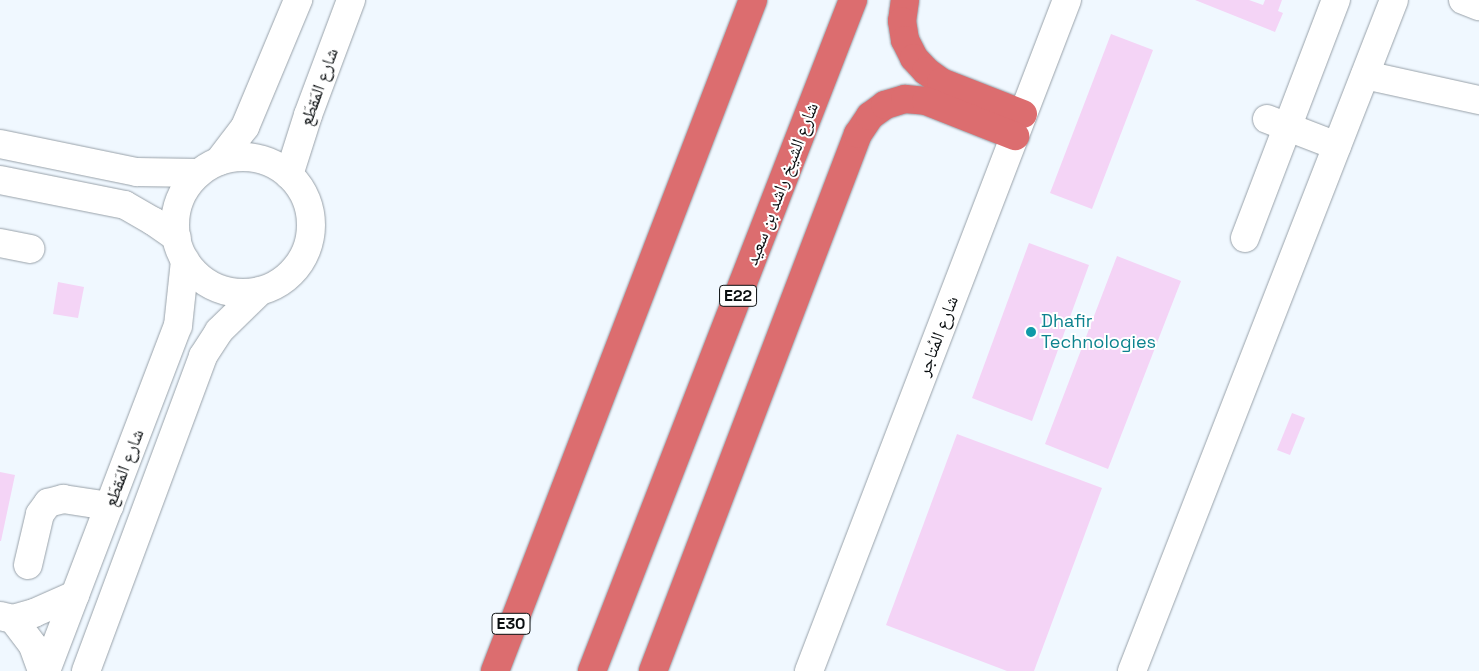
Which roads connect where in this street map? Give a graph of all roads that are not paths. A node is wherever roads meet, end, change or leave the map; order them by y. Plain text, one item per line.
1 (298, 0) edge
2 (351, 0) edge
3 (753, 0) edge
4 (853, 0) edge
5 (905, 0) edge
6 (1067, 0) edge
7 (1336, 0) edge
8 (1394, 0) edge
9 (1463, 0) edge
10 (1479, 6) edge
11 (1365, 75) junction
12 (1479, 100) edge
13 (1277, 123) junction
14 (1019, 125) junction
15 (0, 144) edge
16 (1338, 146) junction
17 (209, 167) junction
18 (289, 175) junction
19 (0, 180) edge
20 (1245, 238) dead end
21 (0, 243) edge
22 (30, 249) dead end
23 (181, 249) junction
24 (260, 291) junction
25 (109, 506) junction
26 (28, 566) dead end
27 (531, 577) junction
28 (623, 592) junction
29 (75, 595) junction
30 (7, 618) edge
31 (42, 671) edge
32 (46, 671) edge
33 (86, 671) edge
34 (490, 671) edge
35 (495, 671) edge
36 (592, 671) edge
37 (598, 671) edge
38 (653, 671) edge
39 (809, 671) edge
40 (1132, 671) edge

1 - 17 street
2 - 18 street, شارع المَقطَع
3 - 27 highway
4 - 28 highway, شارع الشيخ راشد بن سعيد / E22
5 - 14 highway
6 - 14 street, شارع المُتاجر
7 - 13 street
8 - 11 street
9 - 10 street
11 - 12 street
11 - 16 street
13 - 16 street
13 - 20 street
14 - 38 highway
14 - 39 street, شارع المُتاجر
15 - 17 street
16 - 40 street
17 - 18 street
17 - 23 street
18 - 24 street
19 - 23 street
21 - 22 street
23 - 24 street
23 - 25 street, شارع المَقطَع
24 - 33 street, شارع المَقطَع
25 - 26 street
25 - 29 street, شارع المَقطَع
27 - 34 highway, E30
27 - 35 highway
28 - 36 highway, E22
28 - 37 highway
29 - 30 street
29 - 32 street, شارع المَقطَع
30 - 31 street

